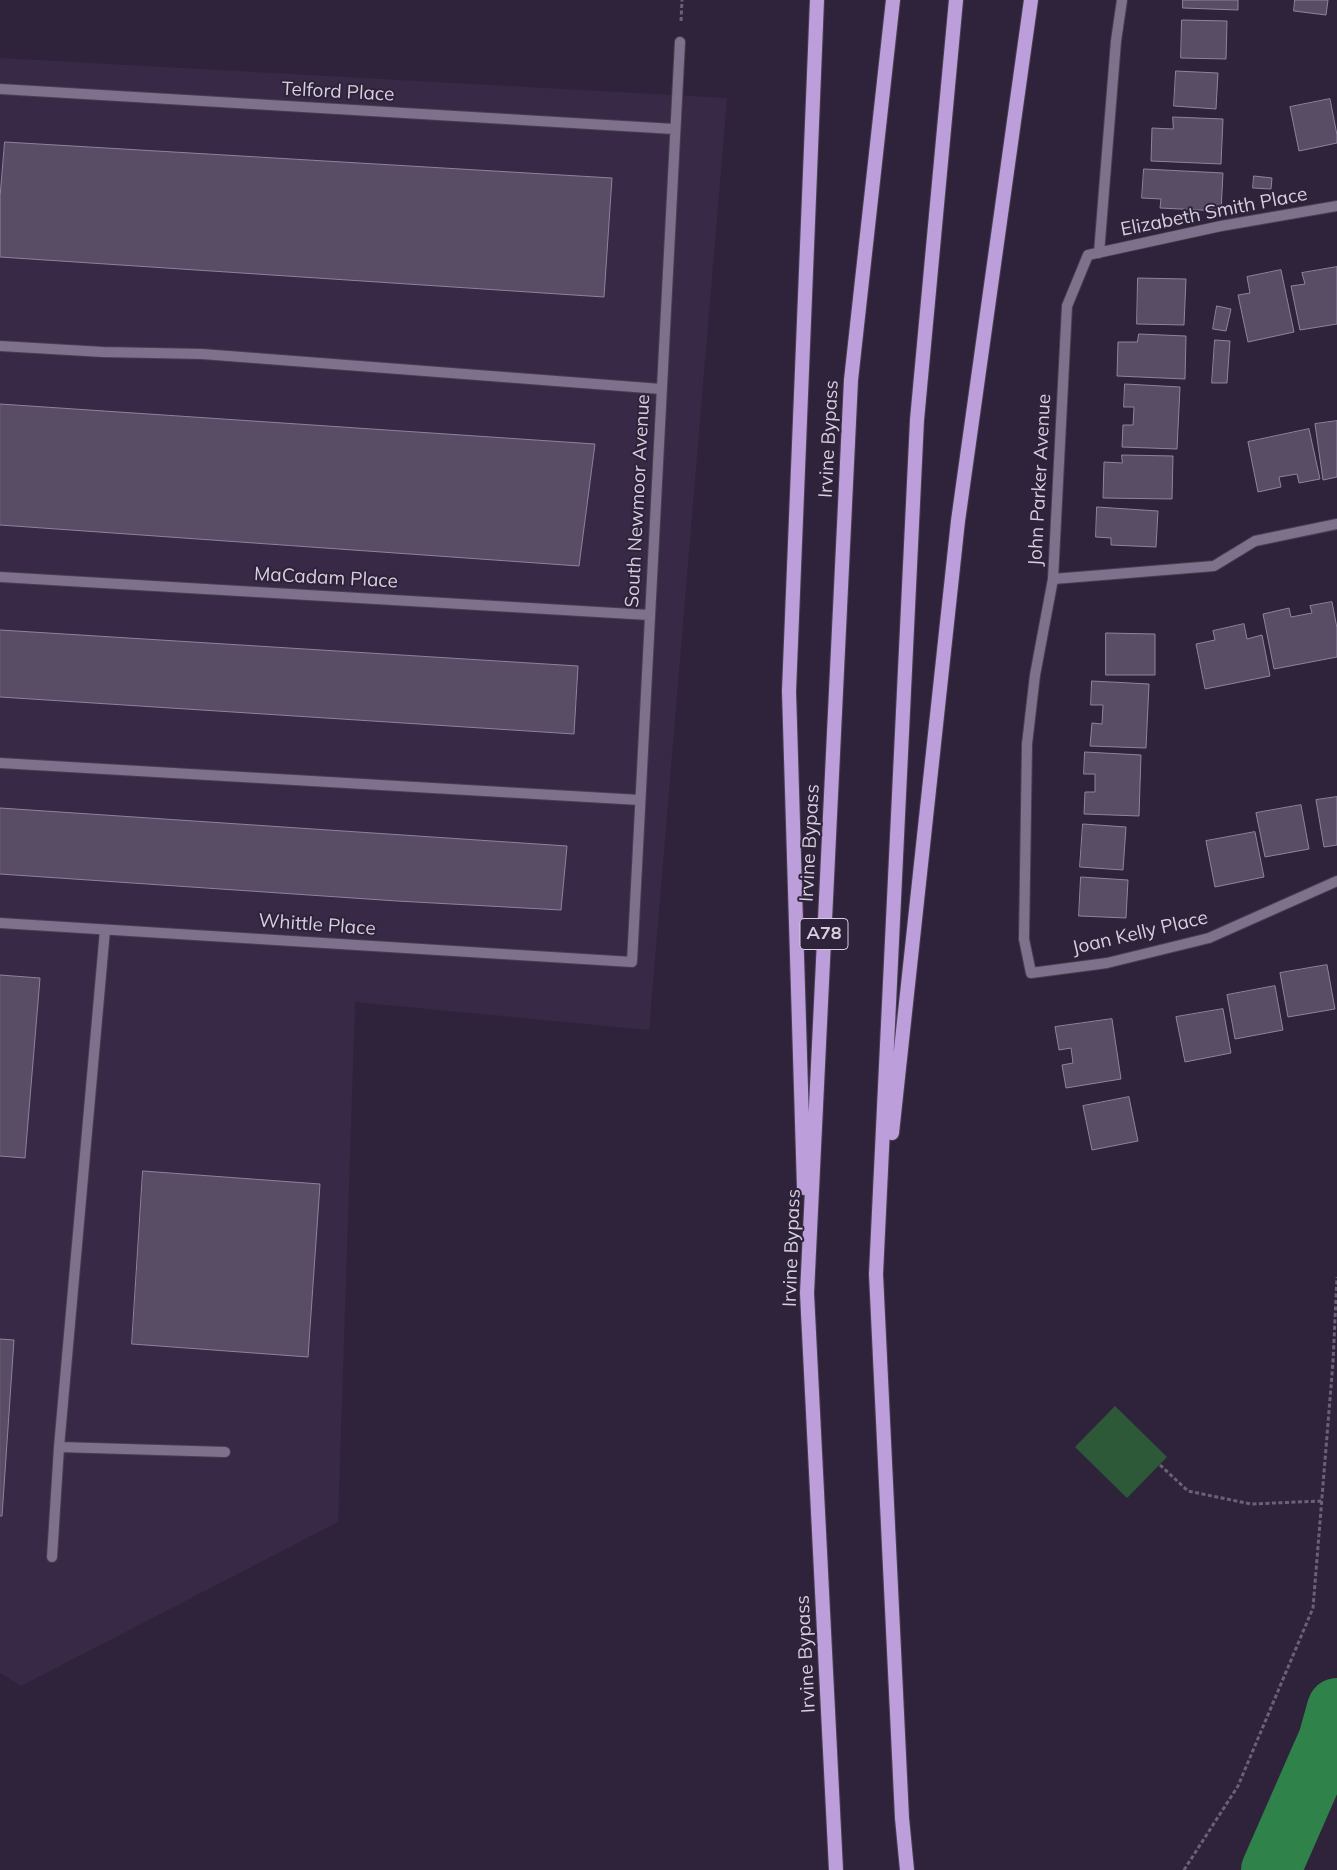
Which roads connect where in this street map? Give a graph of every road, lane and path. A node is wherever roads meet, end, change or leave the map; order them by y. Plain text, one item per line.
1 (817, 0) edge
2 (894, 0) edge
3 (956, 0) edge
4 (1031, 0) edge
5 (1122, 0) edge
6 (680, 42) dead end
7 (0, 89) edge
8 (674, 129) junction
9 (1337, 206) edge
10 (1099, 253) junction
11 (0, 346) edge
12 (661, 389) junction
13 (1337, 524) edge
14 (0, 577) edge
15 (1053, 579) junction
16 (649, 615) junction
17 (0, 763) edge
18 (640, 800) junction
19 (1337, 881) edge
20 (0, 923) edge
21 (105, 930) junction
22 (632, 962) joint
23 (1031, 973) joint
24 (876, 1274) junction
25 (1337, 1277) edge
26 (807, 1293) junction
27 (59, 1447) junction
28 (225, 1452) dead end
29 (1160, 1464) dead end
30 (1322, 1501) junction
31 (52, 1557) dead end
32 (836, 1870) edge
33 (907, 1870) edge
34 (1184, 1870) edge

1 - 26 highway, A78
2 - 26 highway, Irvine Bypass / A78
3 - 24 highway
4 - 24 highway
5 - 10 street
6 - 8 street, South Newmoor Avenue
7 - 8 street, Telford Place
8 - 12 street, South Newmoor Avenue
9 - 10 street, Elizabeth Smith Place
10 - 15 street, John Parker Avenue
11 - 12 street
12 - 16 street, South Newmoor Avenue
13 - 15 street
14 - 16 street, MaCadam Place
15 - 23 street, John Parker Avenue
16 - 18 street, South Newmoor Avenue
17 - 18 street
18 - 22 street, South Newmoor Avenue
19 - 23 street, Joan Kelly Place
20 - 21 street, Whittle Place
21 - 22 street, Whittle Place
21 - 27 street
24 - 33 highway
25 - 30 path
26 - 32 highway, Irvine Bypass / A78
27 - 28 street
27 - 31 street
29 - 30 path
30 - 34 path

